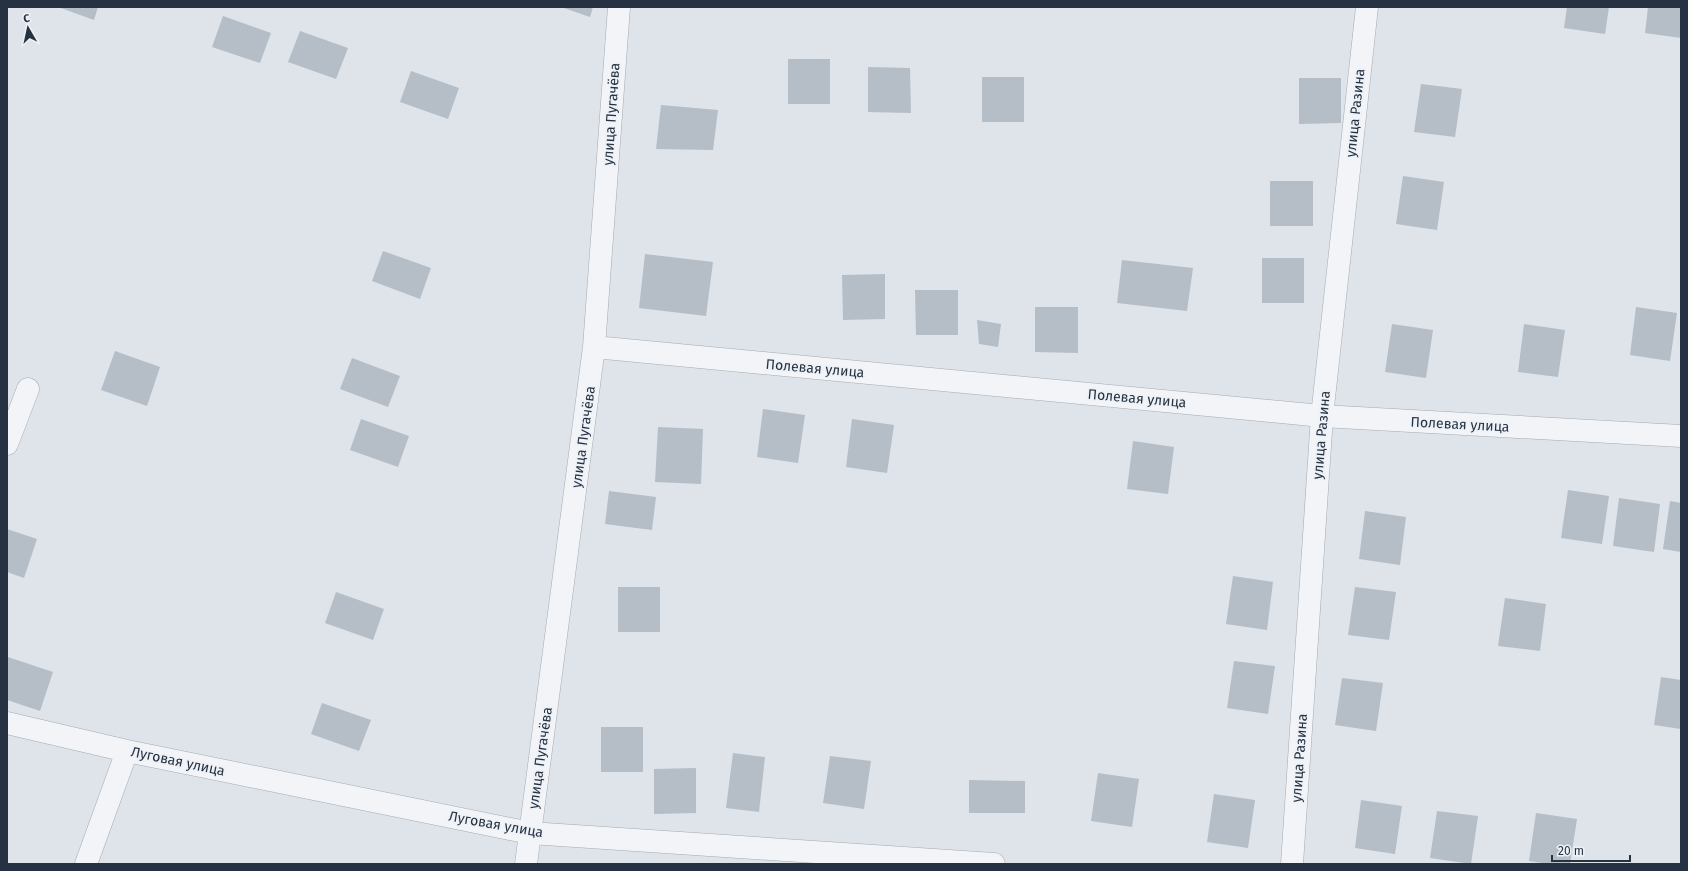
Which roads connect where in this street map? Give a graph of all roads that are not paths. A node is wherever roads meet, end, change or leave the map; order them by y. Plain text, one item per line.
1 (619, 7) edge
2 (1366, 7) edge
3 (594, 347) junction
4 (28, 389) dead end
5 (1322, 416) junction
6 (1681, 436) edge
7 (7, 444) edge
8 (7, 723) edge
9 (127, 751) junction
10 (530, 833) junction
11 (86, 864) edge
12 (526, 864) edge
13 (994, 864) edge
14 (1292, 864) edge

1 - 3 street, улица Пугачёва
2 - 5 street, улица Разина
3 - 5 street, Полевая улица
3 - 10 street, улица Пугачёва
4 - 7 street
5 - 6 street, Полевая улица
5 - 14 street, улица Разина
8 - 9 street, Луговая улица
9 - 10 street, Луговая улица
9 - 11 street
10 - 12 street, улица Пугачёва
10 - 13 street, Луговая улица

